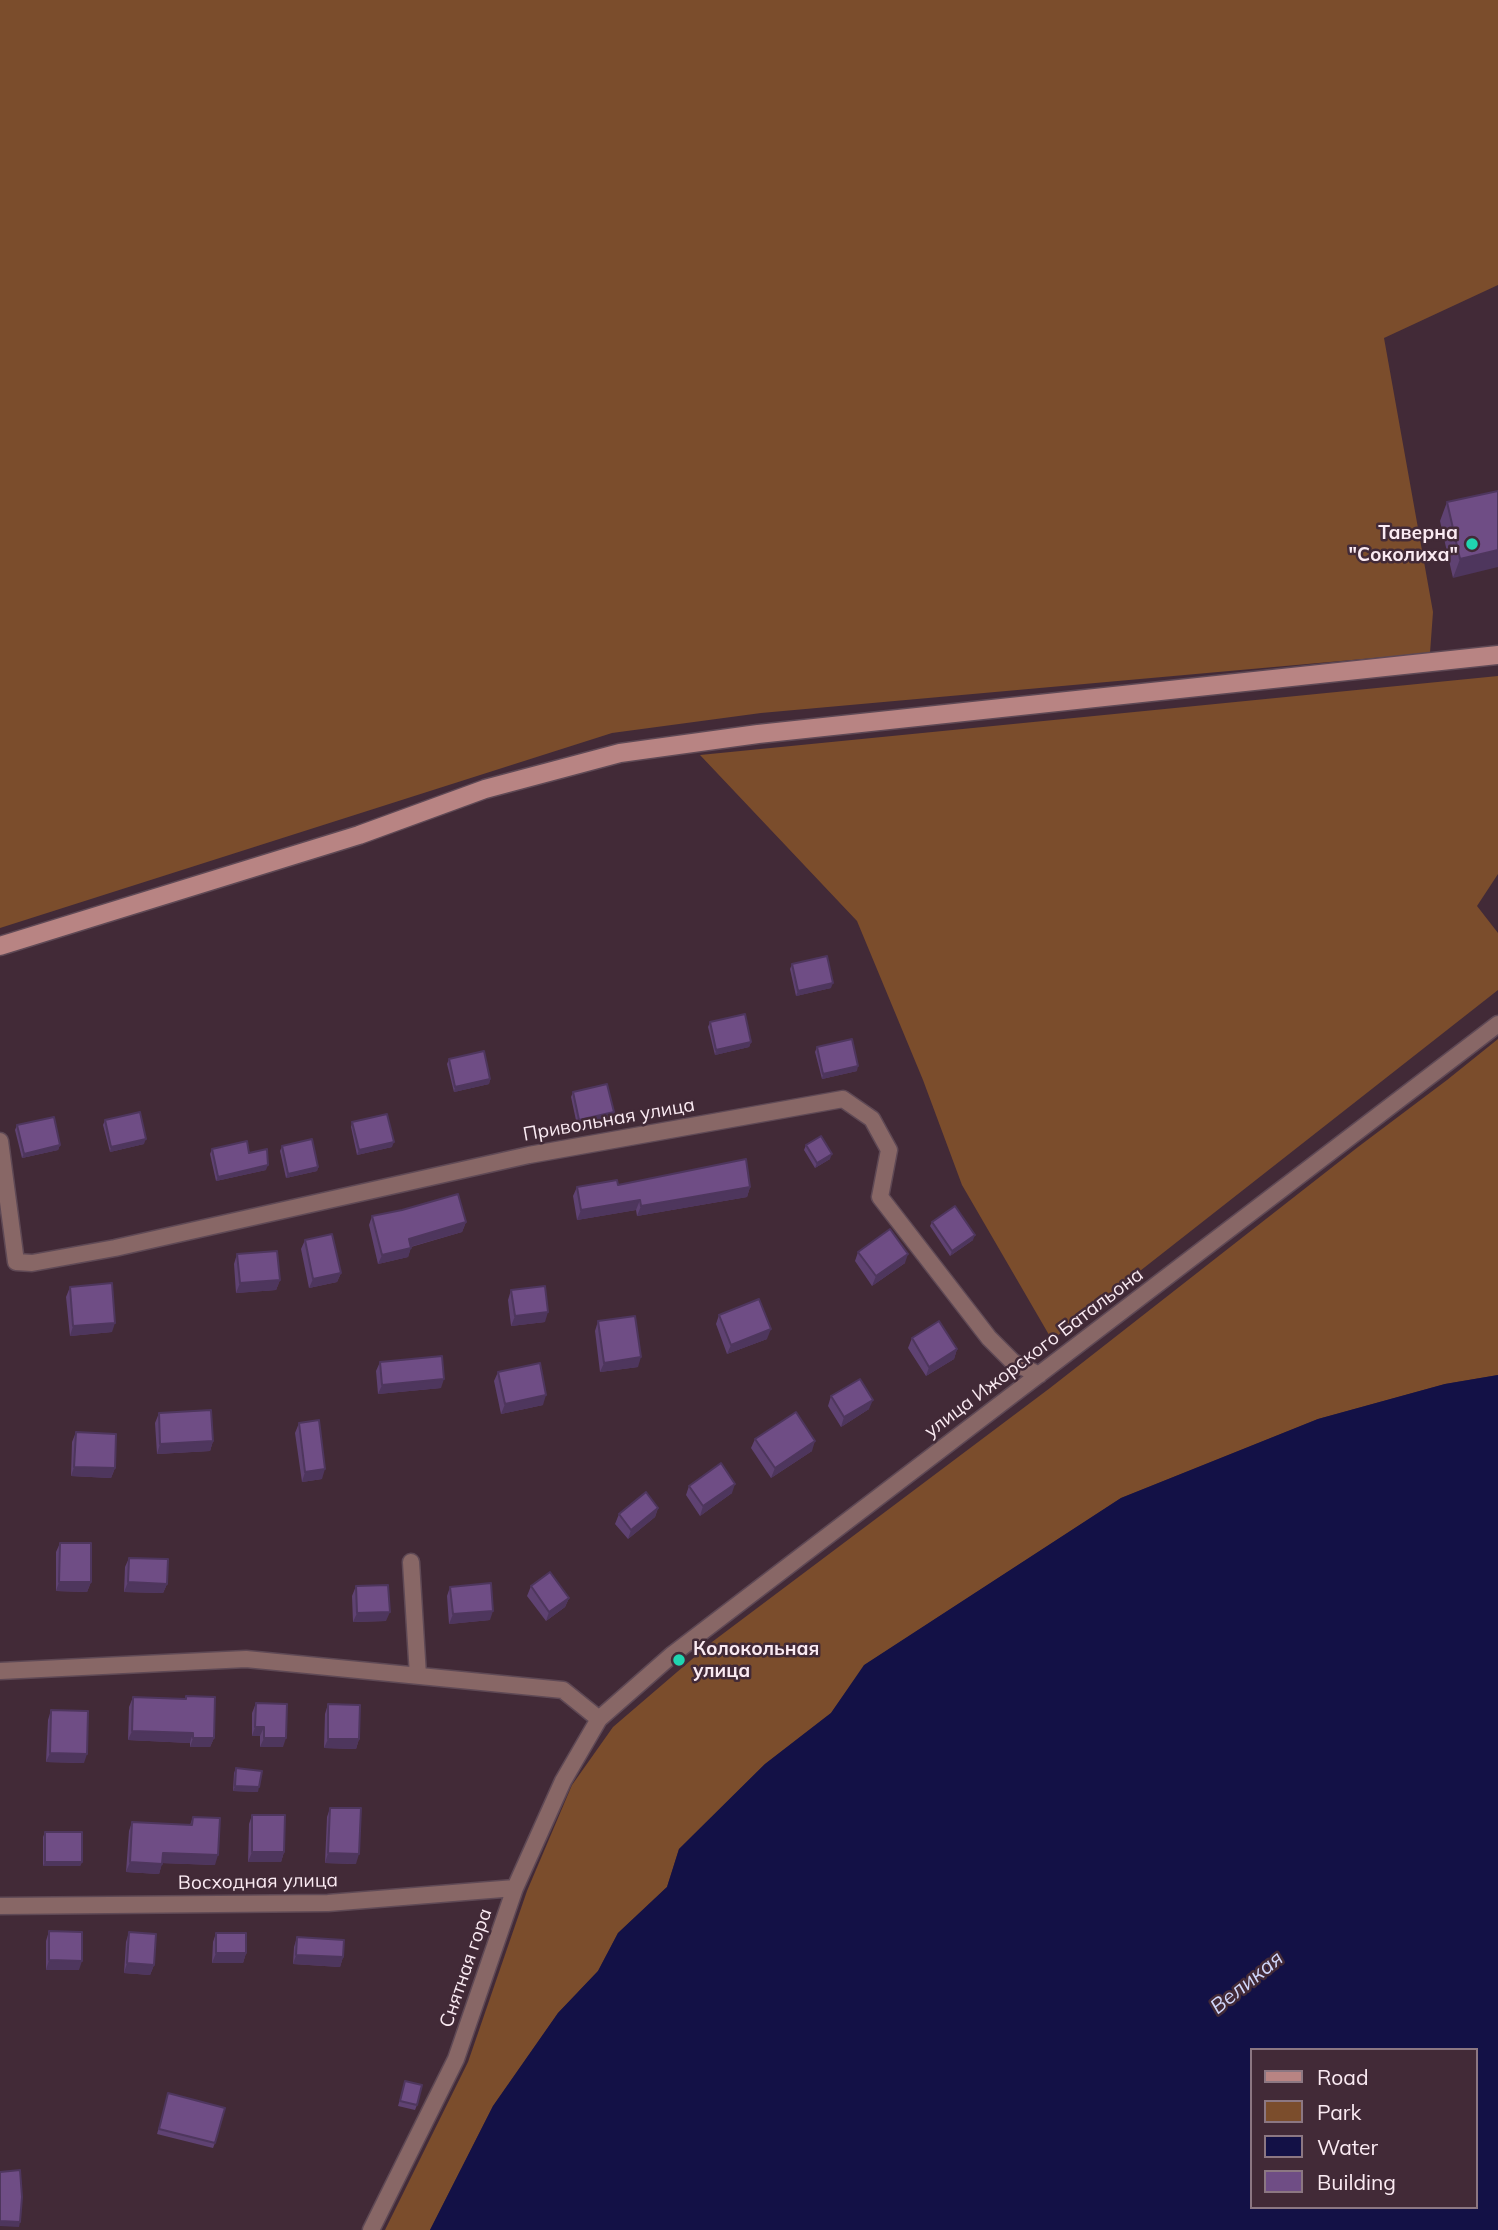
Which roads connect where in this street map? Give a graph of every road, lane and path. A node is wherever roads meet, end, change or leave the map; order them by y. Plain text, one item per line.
1 (1498, 655) edge
2 (0, 946) edge
3 (1498, 1024) edge
4 (0, 1141) edge
5 (1039, 1375) junction
6 (411, 1562) dead end
7 (0, 1671) edge
8 (418, 1676) junction
9 (599, 1719) junction
10 (516, 1888) junction
11 (0, 1906) edge
12 (371, 2230) edge

1 - 2 street
3 - 5 street, улица Ижорского Батальона
4 - 5 street, Привольная улица
5 - 9 street, улица Ижорского Батальона
6 - 8 street
7 - 8 street
8 - 9 street
9 - 10 street, Снятная гора
10 - 11 street, Восходная улица
10 - 12 street, Снятная гора

